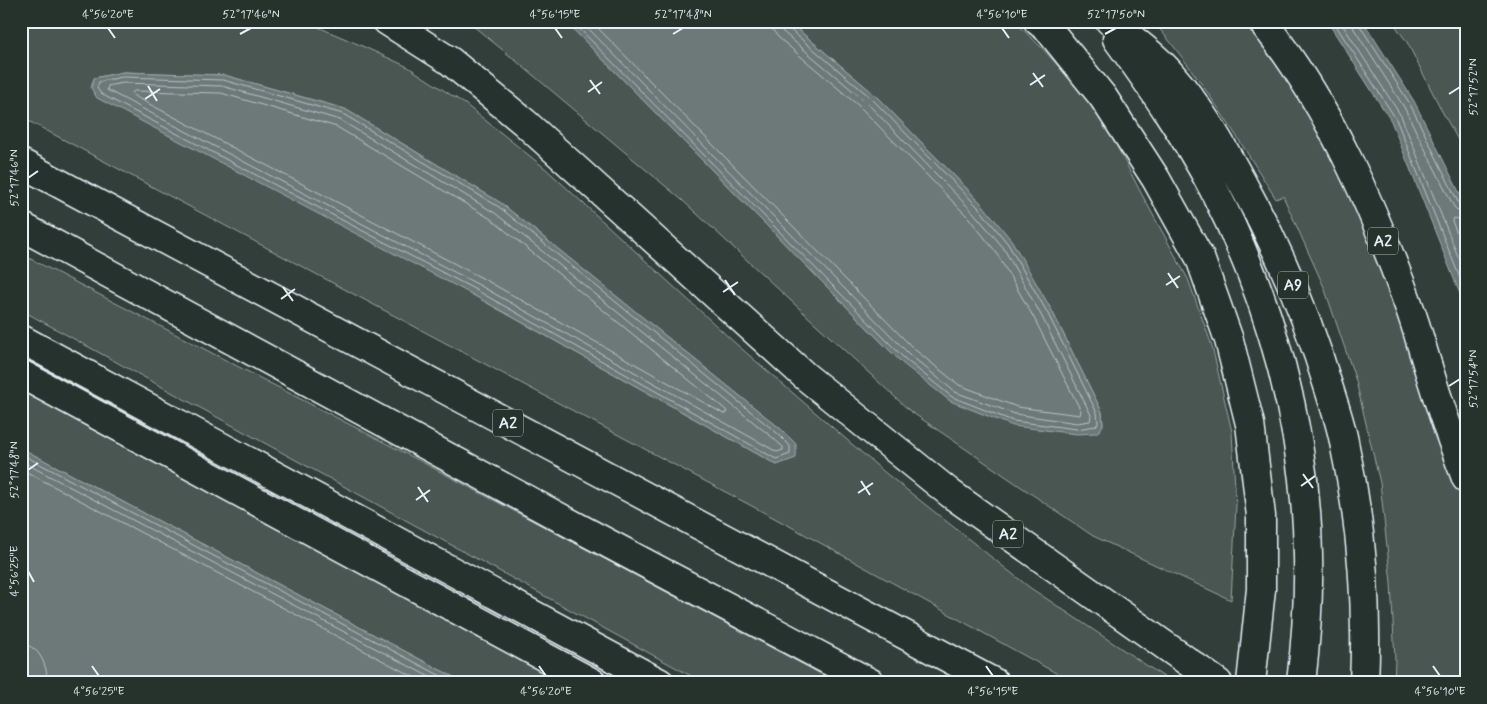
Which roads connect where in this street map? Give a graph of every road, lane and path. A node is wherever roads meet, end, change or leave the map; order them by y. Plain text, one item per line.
1 (387, 21) edge
2 (1038, 21) edge
3 (1105, 21) edge
4 (1110, 21) edge
5 (1262, 21) edge
6 (21, 163) edge
7 (21, 226) edge
8 (21, 339) edge
9 (21, 352) edge
10 (21, 374) edge
11 (70, 400) junction
12 (1466, 478) edge
13 (594, 683) edge
14 (660, 683) edge
15 (871, 683) edge
16 (995, 683) edge
17 (1218, 683) edge
18 (1252, 683) edge
19 (1301, 683) edge
20 (1364, 683) edge

1 - 17 main road, A2
2 - 18 main road
3 - 19 main road, A9
4 - 20 main road, A9
5 - 12 main road, A2
6 - 16 main road, A2
7 - 15 main road
8 - 14 main road
9 - 11 main road
10 - 11 main road
11 - 13 main road

